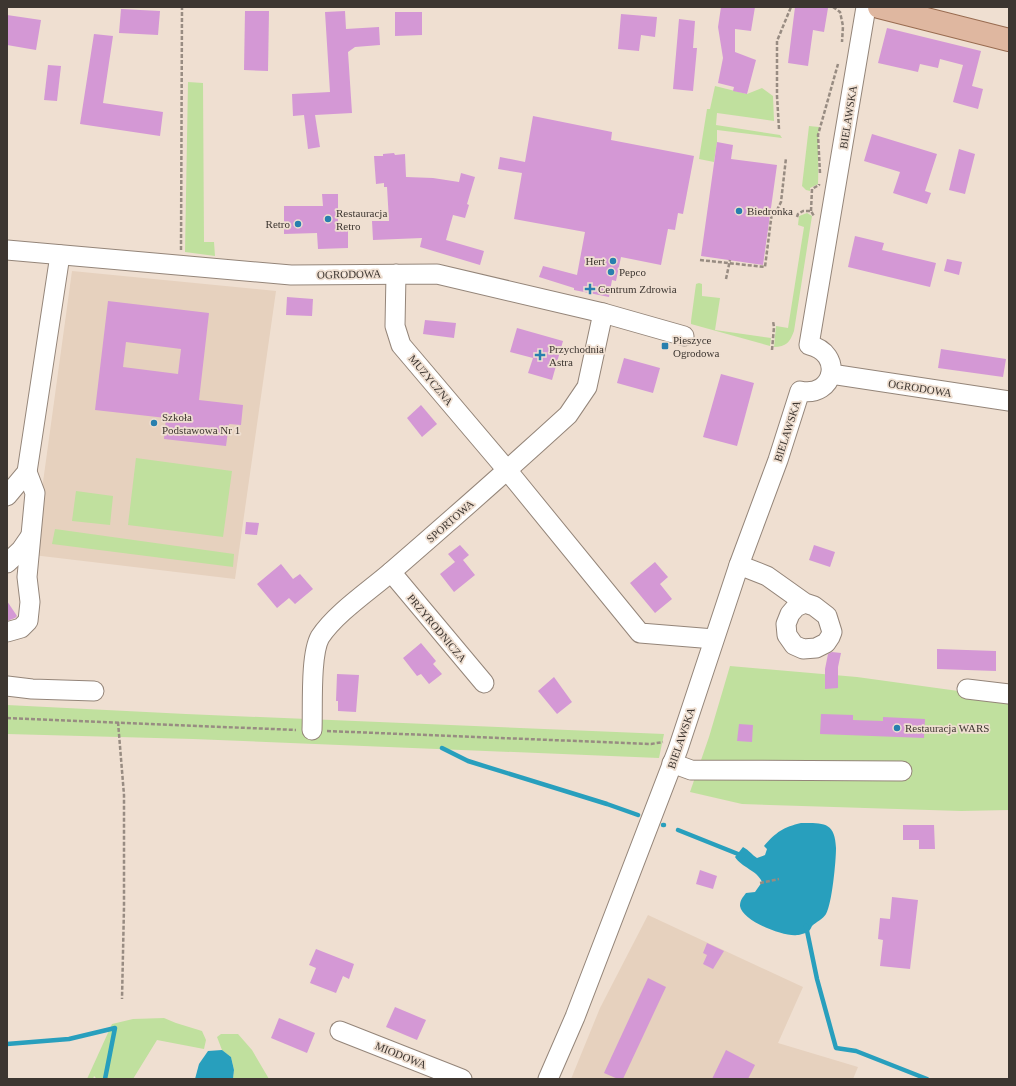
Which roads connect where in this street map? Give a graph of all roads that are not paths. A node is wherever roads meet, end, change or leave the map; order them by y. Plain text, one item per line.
1 (866, 7) edge
2 (879, 7) edge
3 (1009, 40) edge
4 (7, 250) edge
5 (60, 255) junction
6 (396, 274) junction
7 (604, 313) junction
8 (684, 336) dead end
9 (831, 374) junction
10 (1009, 400) edge
11 (507, 470) junction
12 (27, 472) junction
13 (7, 496) edge
14 (30, 536) junction
15 (7, 564) edge
16 (739, 565) junction
17 (391, 572) junction
18 (805, 602) dead end
19 (7, 632) edge
20 (714, 639) junction
21 (484, 683) dead end
22 (7, 686) edge
23 (967, 689) dead end
24 (94, 691) dead end
25 (1009, 694) edge
26 (312, 730) road end
27 (672, 763) junction
28 (902, 771) dead end
29 (340, 1031) dead end
30 (462, 1079) edge
31 (548, 1079) edge

1 - 9 street, BIELAWSKA
2 - 3 main road
4 - 5 street, OGRODOWA
5 - 6 street, OGRODOWA
5 - 12 street
6 - 7 street, OGRODOWA
6 - 11 street, MUZYCZNA
7 - 8 street, OGRODOWA
7 - 11 street, SPORTOWA
9 - 10 street, OGRODOWA
9 - 16 street, BIELAWSKA
11 - 17 street, SPORTOWA
11 - 20 street, MUZYCZNA
12 - 13 street
12 - 14 street
14 - 15 street
14 - 19 street
16 - 18 street
16 - 20 street, BIELAWSKA
17 - 21 street, PRZYRODNICZA
17 - 26 street, SPORTOWA
20 - 27 street, BIELAWSKA
22 - 24 street
23 - 25 street
27 - 28 street
27 - 31 street, BIELAWSKA
29 - 30 street, MIODOWA

